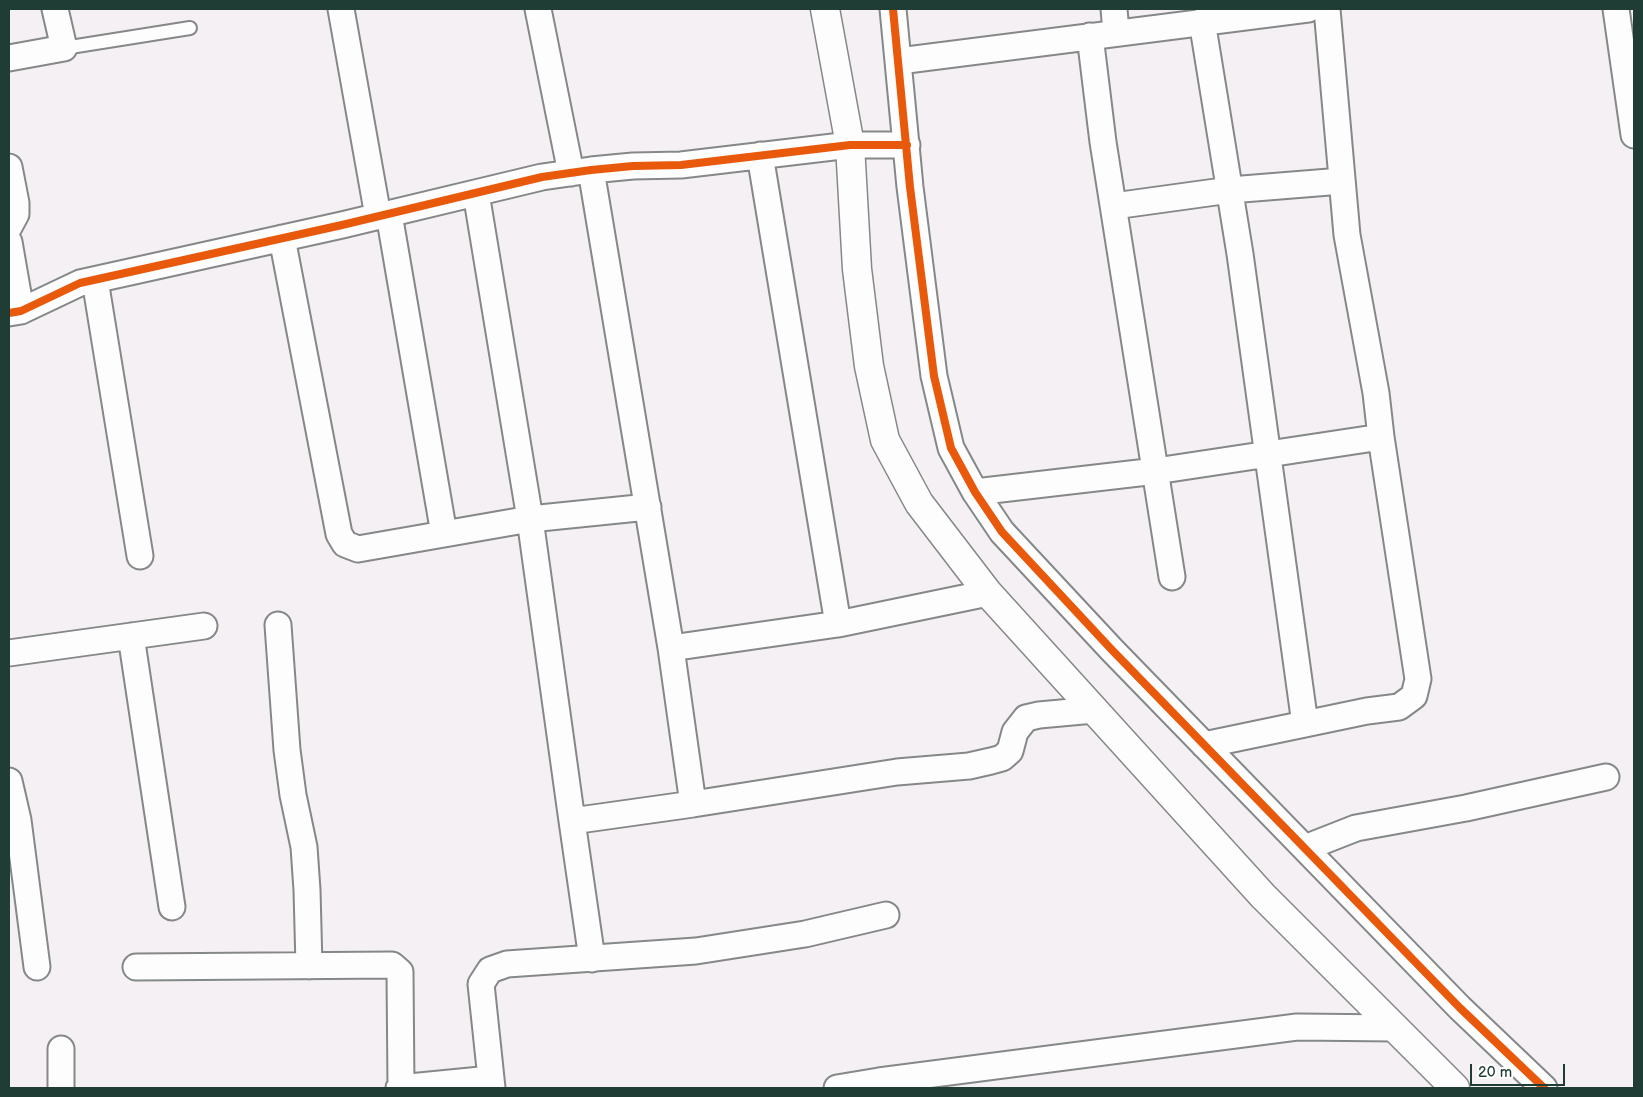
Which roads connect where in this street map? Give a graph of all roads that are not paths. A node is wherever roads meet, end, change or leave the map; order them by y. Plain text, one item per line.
1 (55, 9) edge
2 (341, 9) edge
3 (538, 9) edge
4 (825, 9) edge
5 (893, 9) edge
6 (1308, 9) edge
7 (1327, 9) edge
8 (1616, 9) edge
9 (1273, 10) edge
10 (1115, 20) edge
11 (1202, 21) junction
12 (190, 28) dead end
13 (1090, 36) junction
14 (64, 48) junction
15 (9, 58) edge
16 (899, 61) junction
17 (1634, 136) edge
18 (859, 145) junction
19 (900, 146) junction
20 (760, 155) junction
21 (9, 167) edge
22 (581, 171) junction
23 (1342, 181) junction
24 (1230, 190) junction
25 (476, 193) junction
26 (1114, 206) junction
27 (383, 215) junction
28 (9, 227) edge
29 (282, 238) junction
30 (9, 242) edge
31 (95, 280) junction
32 (15, 312) edge
33 (1381, 437) junction
34 (1268, 454) junction
35 (1156, 471) junction
36 (975, 492) junction
37 (648, 507) junction
38 (530, 519) junction
39 (444, 534) junction
40 (140, 556) dead end
41 (1172, 577) dead end
42 (988, 593) junction
43 (838, 624) junction
44 (278, 625) dead end
45 (204, 626) dead end
46 (131, 636) junction
47 (672, 648) junction
48 (9, 653) edge
49 (1094, 710) junction
50 (1305, 724) junction
51 (1204, 745) junction
52 (1606, 777) dead end
53 (9, 781) edge
54 (693, 804) junction
55 (572, 821) junction
56 (1305, 848) junction
57 (172, 907) dead end
58 (886, 915) dead end
59 (592, 959) junction
60 (136, 966) dead end
61 (309, 966) junction
62 (37, 967) dead end
63 (1396, 1028) junction
64 (61, 1049) dead end
65 (491, 1083) edge
66 (61, 1088) edge
67 (400, 1088) edge
68 (837, 1088) edge
69 (1455, 1088) edge
70 (1544, 1088) edge

1 - 14 street
2 - 27 street
3 - 22 street
4 - 18 street
5 - 16 street
6 - 9 street
7 - 23 street
8 - 17 street
9 - 11 street
10 - 11 street
10 - 13 street
11 - 24 street
12 - 14 lane
13 - 16 street
13 - 26 street
14 - 15 street
16 - 19 street
18 - 19 street
18 - 20 street
18 - 42 street
19 - 36 street
20 - 22 street
20 - 43 street
21 - 28 street
22 - 25 street
22 - 37 street
23 - 24 street
23 - 33 street
24 - 26 street
24 - 34 street
25 - 27 street
25 - 38 street
26 - 35 street
27 - 29 street
27 - 39 street
29 - 31 street
29 - 39 street
30 - 32 street
31 - 32 street
31 - 40 street
33 - 34 street
33 - 50 street
34 - 35 street
34 - 50 street
35 - 36 street
35 - 41 street
36 - 51 street
37 - 38 street
37 - 47 street
38 - 39 street
38 - 55 street
42 - 43 street
42 - 49 street
43 - 47 street
44 - 61 street
45 - 46 street
46 - 48 street
46 - 57 street
47 - 54 street
49 - 54 street
49 - 63 street
50 - 51 street
51 - 56 street
52 - 56 street
53 - 62 street
54 - 55 street
55 - 59 street
56 - 70 street
58 - 59 street
59 - 65 street
60 - 61 street
61 - 67 street
63 - 68 street
63 - 69 street
64 - 66 street
65 - 67 street

